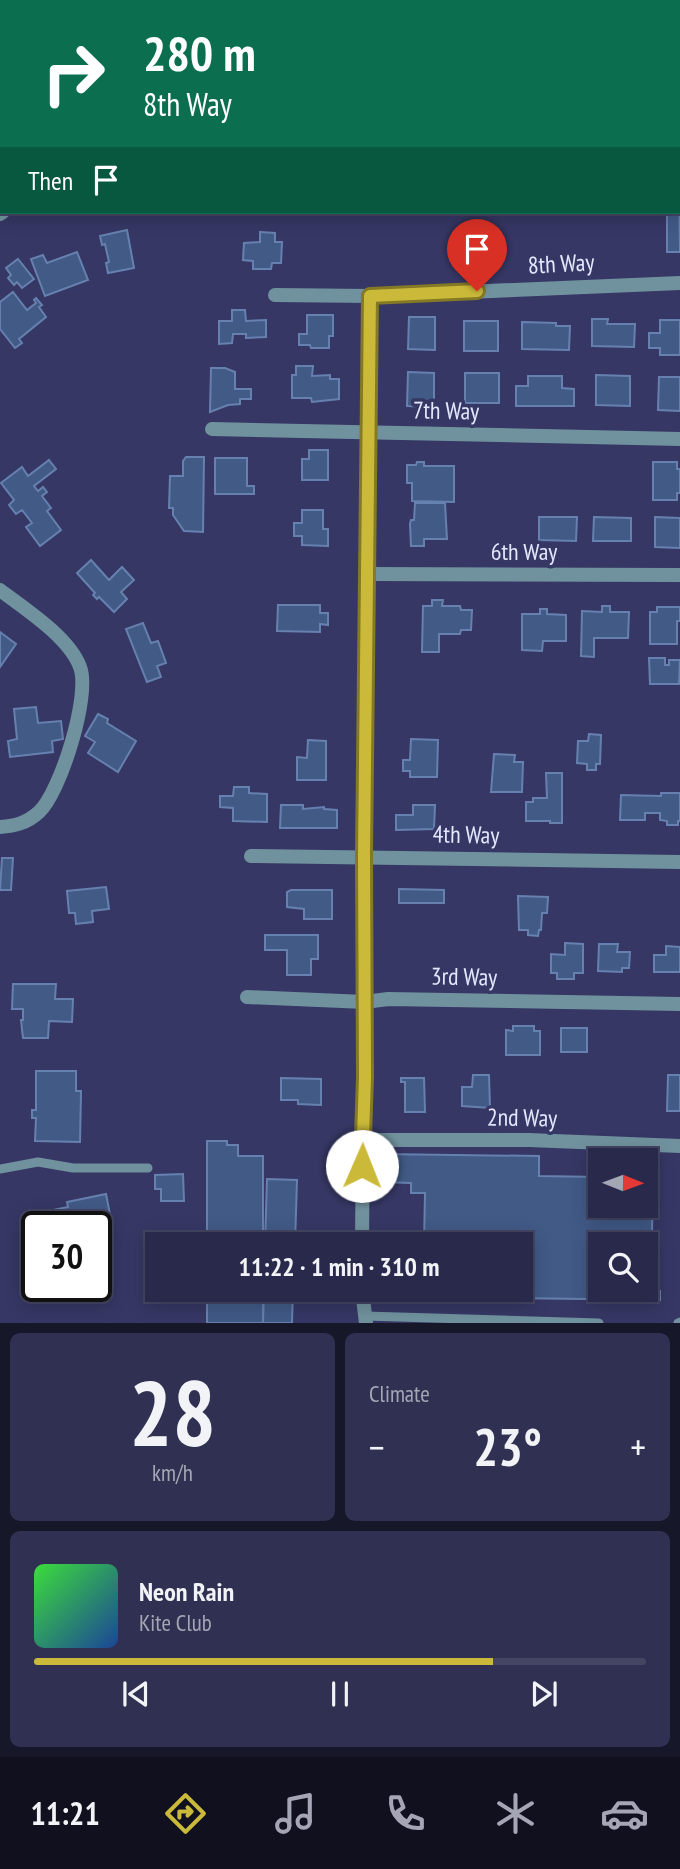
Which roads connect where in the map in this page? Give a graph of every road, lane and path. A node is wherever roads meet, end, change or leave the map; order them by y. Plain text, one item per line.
1 (680, 283) edge
2 (275, 295) dead end
3 (370, 296) junction
4 (212, 429) dead end
5 (369, 433) junction
6 (680, 439) edge
7 (368, 574) junction
8 (680, 575) edge
9 (0, 590) edge
10 (0, 827) edge
11 (251, 856) dead end
12 (364, 856) junction
13 (680, 862) edge
14 (247, 997) dead end
15 (365, 1002) junction
16 (680, 1004) edge
17 (362, 1140) junction
18 (680, 1146) edge
19 (148, 1168) dead end
20 (0, 1169) edge
21 (362, 1232) edge
22 (363, 1302) edge
23 (365, 1320) edge
24 (599, 1323) edge

1 - 3 street, 8th Way
2 - 3 street, 8th Way
3 - 5 street
4 - 5 street, 7th Way
5 - 6 street, 7th Way
5 - 7 street
7 - 8 street, 6th Way
7 - 12 street
9 - 10 street
11 - 12 street, 4th Way
12 - 13 street, 4th Way
12 - 15 street
14 - 15 street, 3rd Way
15 - 16 street, 3rd Way
15 - 17 street
17 - 18 street, 2nd Way
17 - 21 street
19 - 20 lane
22 - 23 street
23 - 24 lane

